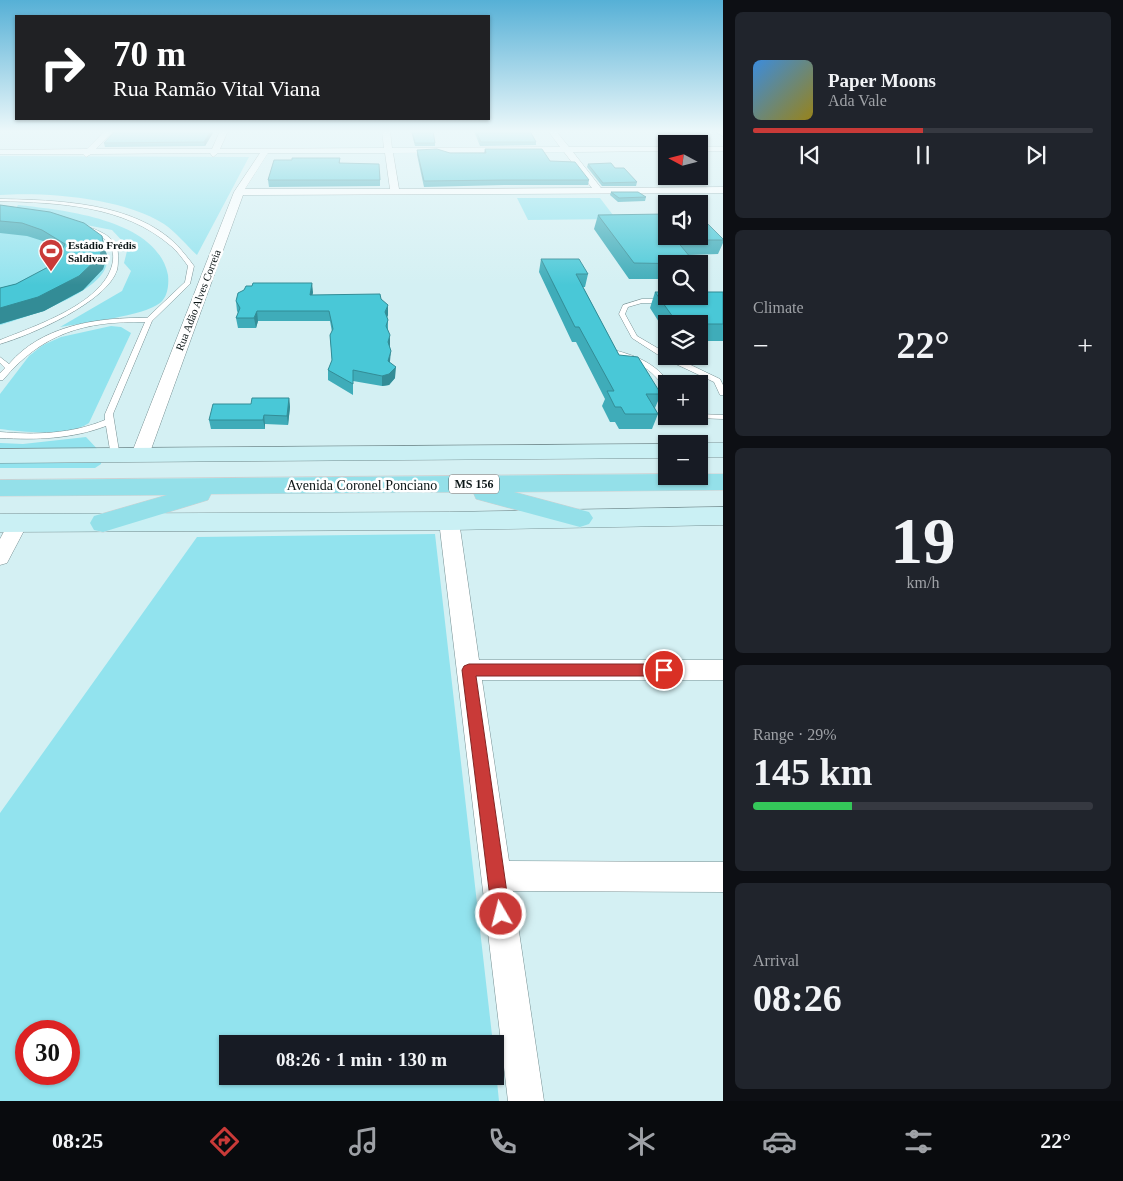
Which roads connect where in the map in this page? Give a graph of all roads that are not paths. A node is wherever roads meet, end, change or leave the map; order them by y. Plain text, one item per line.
1 (245, 182) edge
2 (394, 182) edge
3 (592, 182) edge
4 (723, 190) edge
5 (599, 191) junction
6 (239, 192) junction
7 (395, 192) junction
8 (0, 200) edge
9 (20, 200) junction
10 (13, 207) edge
11 (75, 225) edge
12 (658, 302) edge
13 (149, 320) junction
14 (0, 342) edge
15 (610, 351) edge
16 (658, 351) edge
17 (0, 359) edge
18 (685, 365) edge
19 (8, 367) junction
20 (660, 375) edge
21 (0, 378) edge
22 (720, 381) edge
23 (723, 393) edge
24 (708, 416) edge
25 (723, 417) edge
26 (108, 422) junction
27 (0, 435) edge
28 (708, 450) edge
29 (723, 450) edge
30 (658, 451) edge
31 (0, 456) edge
32 (115, 456) junction
33 (140, 456) junction
34 (658, 470) edge
35 (708, 470) edge
36 (723, 470) edge
37 (0, 476) edge
38 (723, 482) edge
39 (460, 484) junction
40 (220, 486) junction
41 (0, 488) edge
42 (723, 516) edge
43 (580, 518) junction
44 (448, 520) junction
45 (9, 523) edge
46 (102, 523) junction
47 (0, 558) edge
48 (469, 670) junction
49 (723, 670) edge
50 (496, 876) junction
51 (723, 877) edge
52 (526, 1101) edge

1 - 6 street, Rua Adão Alves Correia
2 - 7 street
3 - 5 street
4 - 5 street
5 - 7 street
6 - 7 street
6 - 33 street, Rua Adão Alves Correia
8 - 9 lane
9 - 10 lane
9 - 13 lane
11 - 14 lane
12 - 16 lane
13 - 19 lane
13 - 26 lane
15 - 20 lane
17 - 19 lane
18 - 22 lane
19 - 21 lane
22 - 23 lane
24 - 25 lane
26 - 27 lane
26 - 32 lane
28 - 29 main road
30 - 33 main road
31 - 32 main road
32 - 33 main road
34 - 37 main road
35 - 36 main road
38 - 39 main road, Avenida Coronel Ponciano / MS 156
39 - 40 main road, Avenida Coronel Ponciano / MS 156
39 - 43 main road
40 - 41 main road, Avenida Coronel Ponciano / MS 156
40 - 46 main road
42 - 43 main road
43 - 44 main road
44 - 46 main road
44 - 48 street
45 - 46 main road
45 - 47 street
48 - 49 street
48 - 50 street
50 - 51 street
50 - 52 street

